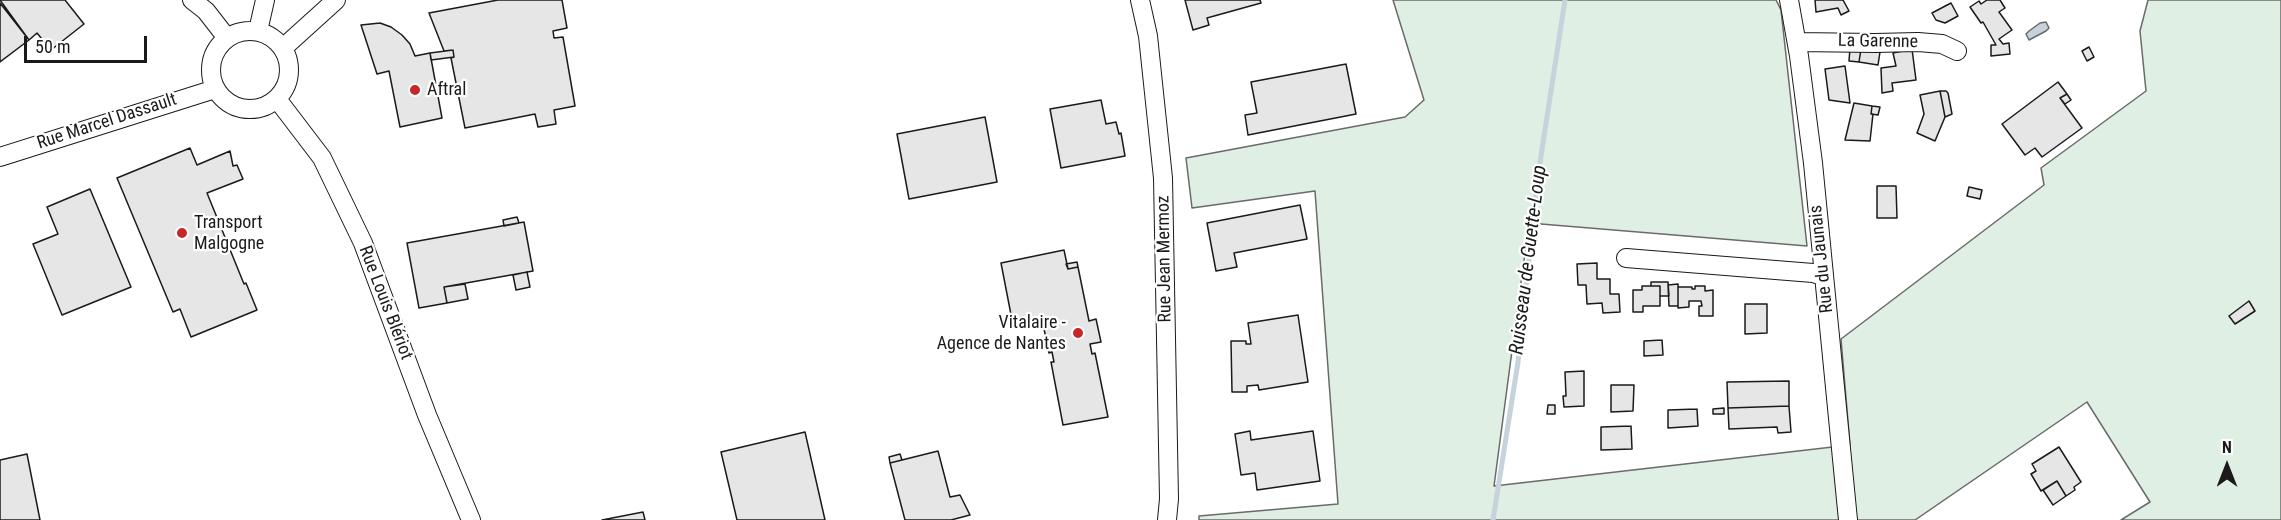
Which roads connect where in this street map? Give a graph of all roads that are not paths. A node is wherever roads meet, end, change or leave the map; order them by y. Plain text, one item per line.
1 (192, 0) edge
2 (265, 0) edge
3 (336, 0) edge
4 (1140, 0) edge
5 (1789, 0) edge
6 (258, 31) junction
7 (227, 38) junction
8 (1797, 42) junction
9 (283, 48) junction
10 (1957, 51) dead end
11 (215, 89) junction
12 (276, 99) junction
13 (0, 157) edge
14 (1626, 258) dead end
15 (1824, 276) junction
16 (471, 520) edge
17 (1167, 520) edge
18 (1848, 520) edge

1 - 7 street
2 - 6 street
3 - 9 street
4 - 17 street, Rue Jean Mermoz
5 - 8 street, Rue du Jaunais
6 - 7 street
6 - 9 street
7 - 11 street
8 - 10 street, La Garenne
8 - 15 street, Rue du Jaunais
9 - 12 street
11 - 12 street
11 - 13 street, Rue Marcel Dassault
12 - 16 street, Rue Louis Blériot
14 - 15 street
15 - 18 street, Rue du Jaunais

